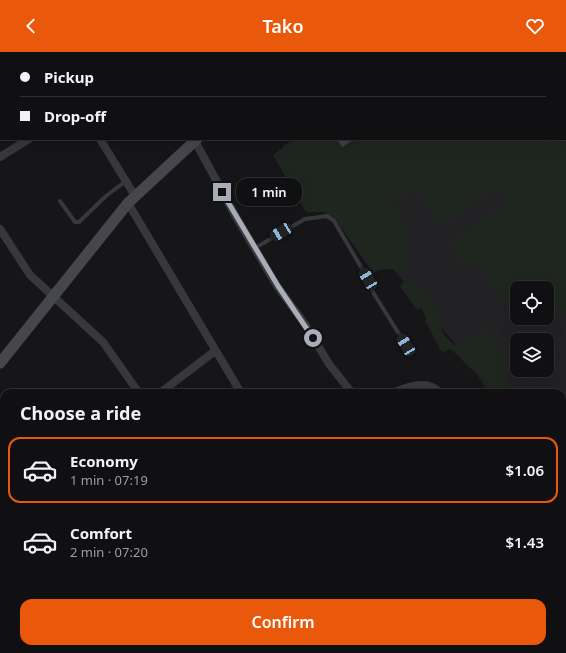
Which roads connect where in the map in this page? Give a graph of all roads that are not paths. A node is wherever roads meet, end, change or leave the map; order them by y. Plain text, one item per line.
1 (27, 140) edge
2 (101, 140) edge
3 (196, 140) edge
4 (0, 157) edge
5 (126, 181) junction
6 (131, 199) junction
7 (60, 201) dead end
8 (0, 229) edge
9 (255, 248) junction
10 (53, 295) junction
11 (406, 345) dead end
12 (215, 350) junction
13 (0, 363) edge
14 (136, 389) edge
15 (165, 389) edge
16 (239, 389) edge
17 (349, 389) edge
18 (401, 389) edge
19 (435, 389) edge

1 - 4 street
2 - 5 street
3 - 6 street
3 - 9 street
5 - 6 street
5 - 7 lane
6 - 10 street
6 - 12 street
8 - 10 street
9 - 11 lane
9 - 17 street
10 - 13 street
10 - 14 street
12 - 15 street
12 - 16 street
18 - 19 street

